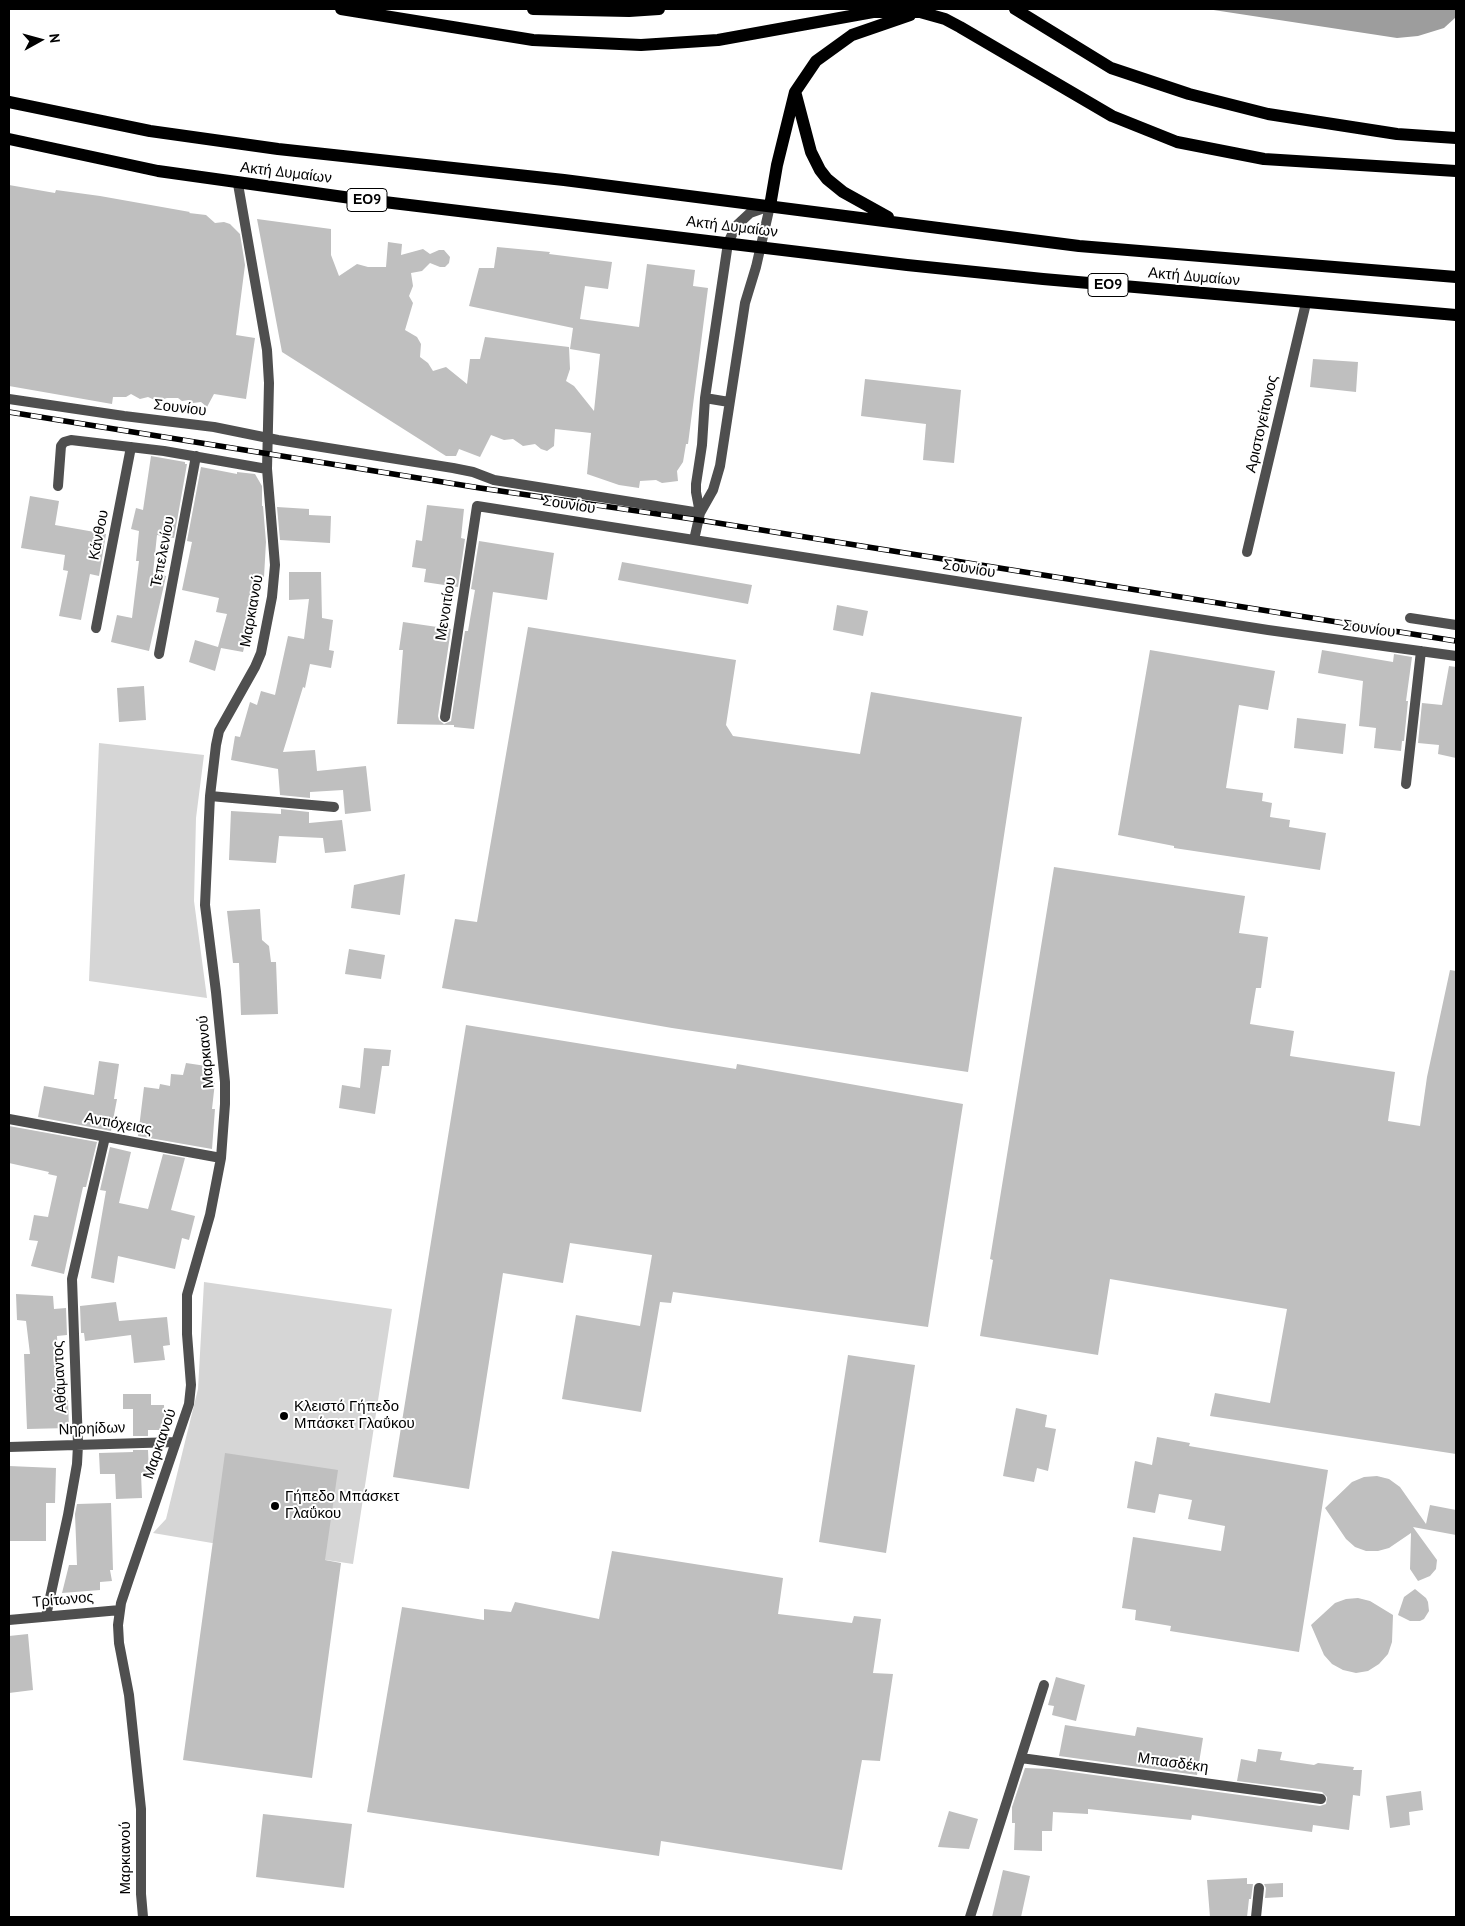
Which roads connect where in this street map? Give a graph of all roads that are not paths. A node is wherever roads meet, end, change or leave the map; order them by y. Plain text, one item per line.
1 (341, 9) edge
2 (533, 9) edge
3 (659, 9) edge
4 (1016, 9) edge
5 (920, 12) junction
6 (795, 92) junction
7 (9, 102) edge
8 (1456, 138) edge
9 (9, 139) edge
10 (1456, 171) edge
11 (238, 184) junction
12 (770, 206) junction
13 (894, 221) junction
14 (728, 243) junction
15 (760, 247) junction
16 (1456, 277) edge
17 (1306, 302) junction
18 (1456, 316) edge
19 (705, 398) junction
20 (9, 399) edge
21 (729, 402) junction
22 (269, 438) junction
23 (131, 447) junction
24 (196, 456) junction
25 (267, 469) junction
26 (58, 486) dead end
27 (477, 506) joint
28 (700, 513) junction
29 (694, 540) junction
30 (1247, 552) dead end
31 (1410, 618) dead end
32 (1456, 625) edge
33 (96, 628) dead end
34 (1421, 651) junction
35 (159, 654) dead end
36 (1456, 656) edge
37 (445, 717) dead end
38 (1406, 784) dead end
39 (210, 796) junction
40 (334, 807) dead end
41 (9, 1119) edge
42 (105, 1137) junction
43 (221, 1158) junction
44 (176, 1442) junction
45 (78, 1445) junction
46 (9, 1447) edge
47 (120, 1610) junction
48 (46, 1616) junction
49 (9, 1620) edge
50 (1044, 1685) dead end
51 (1021, 1758) junction
52 (1321, 1799) dead end
53 (1260, 1888) dead end
54 (143, 1917) edge
55 (970, 1917) edge
56 (1256, 1917) edge

1 - 5 main road
2 - 3 main road
4 - 8 main road
5 - 6 main road
5 - 10 main road
6 - 12 main road
6 - 13 main road
7 - 12 main road, Ακτή Δυμαίων
9 - 11 main road, Ακτή Δυμαίων / ΕΟ9
11 - 14 main road, Ακτή Δυμαίων / ΕΟ9
11 - 22 street, Μαρκιανού
12 - 13 main road, Ακτή Δυμαίων
12 - 14 street
12 - 15 street
13 - 16 main road, Ακτή Δυμαίων
14 - 15 main road, Ακτή Δυμαίων / ΕΟ9
14 - 19 street
15 - 17 main road, Ακτή Δυμαίων / ΕΟ9
15 - 21 street
17 - 18 main road, Ακτή Δυμαίων / ΕΟ9
17 - 30 street, Αριστογείτονος
19 - 21 street
19 - 28 street
20 - 22 street, Σουνίου
21 - 28 street
22 - 25 street, Μαρκιανού
22 - 28 street, Σουνίου
23 - 24 street
23 - 26 street
23 - 33 street, Κάνθου
24 - 25 street
24 - 35 street, Τεπελενίου
25 - 39 street, Μαρκιανού
27 - 29 street, Σουνίου
27 - 37 street, Μενοιτίου
28 - 29 street
29 - 34 street, Σουνίου
31 - 32 street, Σουνίου
34 - 36 street, Σουνίου
34 - 38 street
39 - 40 street
39 - 43 street, Μαρκιανού
41 - 42 street, Αντιόχειας
42 - 43 street, Αντιόχειας
42 - 45 street, Αθάμαντος
43 - 44 street, Μαρκιανού
44 - 45 street, Νηρηίδων
44 - 47 street, Μαρκιανού
45 - 46 street, Νηρηίδων
45 - 48 street, Αθάμαντος
47 - 48 street, Τρίτωνος
47 - 54 street, Μαρκιανού
48 - 49 street, Τρίτωνος
50 - 51 street
51 - 52 street, Μπασδέκη
51 - 55 street
53 - 56 street

